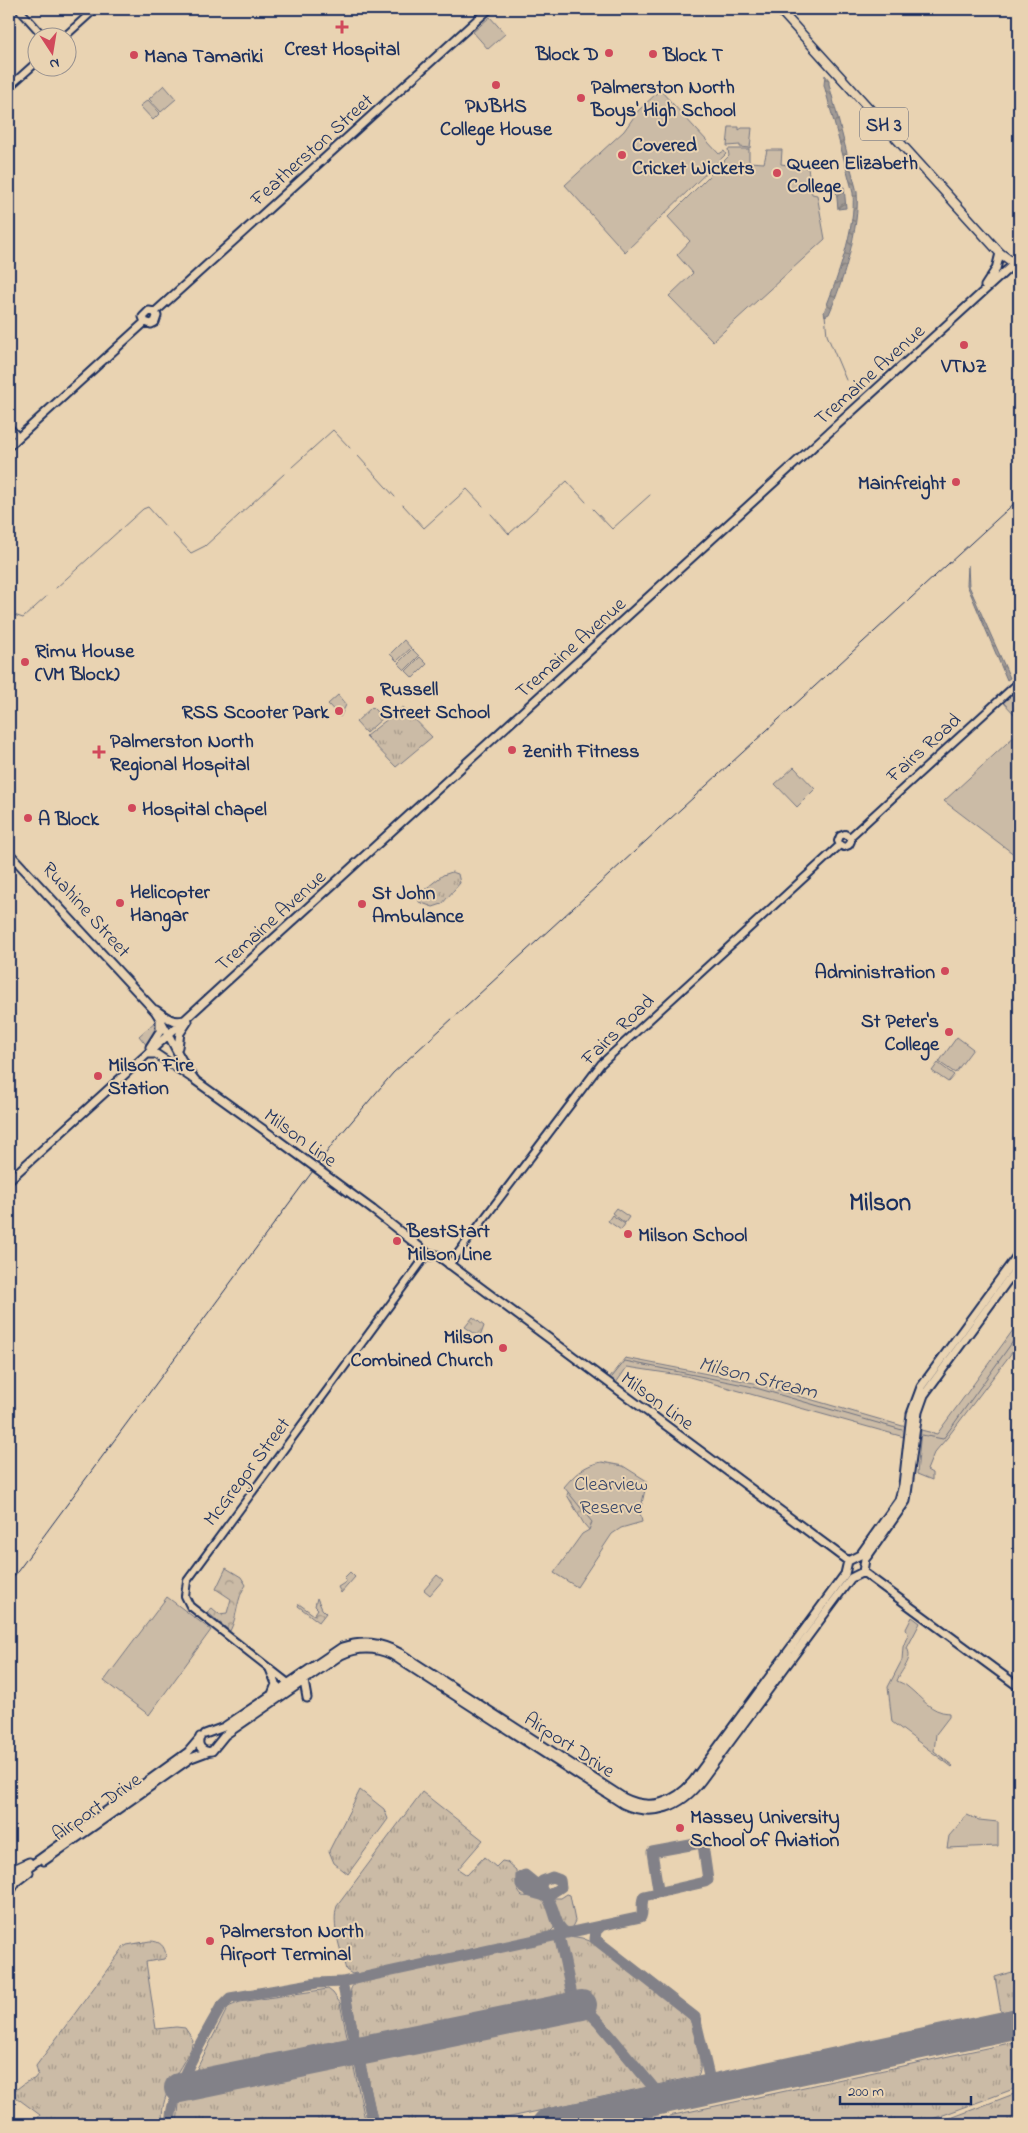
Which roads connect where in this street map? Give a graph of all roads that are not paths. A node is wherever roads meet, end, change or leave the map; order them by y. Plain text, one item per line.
1 (19, 9) edge
2 (95, 9) edge
3 (489, 9) edge
4 (779, 9) edge
5 (36, 28) edge
6 (74, 28) edge
7 (28, 70) edge
8 (9, 87) edge
9 (1000, 253) junction
10 (1018, 263) edge
11 (980, 295) junction
12 (9, 427) edge
13 (18, 438) junction
14 (9, 446) edge
15 (1019, 682) edge
16 (9, 847) edge
17 (9, 853) edge
18 (140, 995) junction
19 (148, 1004) junction
20 (199, 1007) junction
21 (189, 1016) junction
22 (160, 1019) junction
23 (169, 1034) junction
24 (180, 1055) junction
25 (143, 1058) junction
26 (196, 1081) junction
27 (9, 1180) edge
28 (428, 1253) junction
29 (1019, 1253) edge
30 (437, 1255) junction
31 (457, 1255) junction
32 (1019, 1264) edge
33 (449, 1265) junction
34 (1000, 1285) junction
35 (855, 1557) junction
36 (864, 1564) junction
37 (847, 1565) junction
38 (863, 1572) junction
39 (856, 1576) junction
40 (270, 1669) junction
41 (304, 1681) junction
42 (292, 1686) junction
43 (1019, 1687) edge
44 (272, 1694) junction
45 (307, 1698) dead end
46 (202, 1736) junction
47 (217, 1746) junction
48 (207, 1752) junction
49 (65, 1840) junction
50 (9, 1868) edge
51 (9, 1877) edge
52 (9, 1894) edge

1 - 5 street
2 - 6 street
3 - 13 main road, Featherston Street
4 - 9 highway, SH 3
7 - 8 street
9 - 10 highway, SH 3
9 - 11 main road
10 - 11 main road, Tremaine Avenue
11 - 20 main road, Tremaine Avenue
12 - 13 street
13 - 14 main road
15 - 31 street, Fairs Road
16 - 18 main road, Ruahine Street
17 - 18 main road, Ruahine Street
18 - 19 main road, Ruahine Street
19 - 21 main road
19 - 22 main road, Ruahine Street
20 - 21 main road, Tremaine Avenue
20 - 24 main road
21 - 23 main road, Tremaine Avenue
22 - 23 main road, Ruahine Street
22 - 25 main road
23 - 24 main road, Milson Line
23 - 25 main road, Tremaine Avenue
24 - 26 main road, Milson Line
25 - 26 main road
25 - 27 main road, Tremaine Avenue
26 - 28 main road, Milson Line, bridge
28 - 30 main road, Milson Line
28 - 33 main road, Milson Line
28 - 40 street, McGregor Street
29 - 34 main road
30 - 31 street
30 - 33 main road, Milson Line
31 - 33 street, Fairs Road
32 - 34 main road
33 - 37 main road, Milson Line
34 - 35 main road
34 - 36 main road
35 - 36 main road
35 - 37 main road
36 - 38 main road
37 - 39 main road
37 - 42 main road, Airport Drive
38 - 39 main road
38 - 43 main road
39 - 41 main road, Airport Drive
40 - 42 street, McGregor Street
40 - 44 main road
41 - 42 main road, Airport Drive
41 - 45 main road
42 - 44 main road, Airport Drive
42 - 47 main road, Airport Drive
44 - 46 main road, Airport Drive
46 - 47 main road
46 - 48 main road
46 - 49 main road, Airport Drive
47 - 48 main road
48 - 52 main road, Airport Drive
49 - 50 main road
49 - 51 main road, Airport Drive

